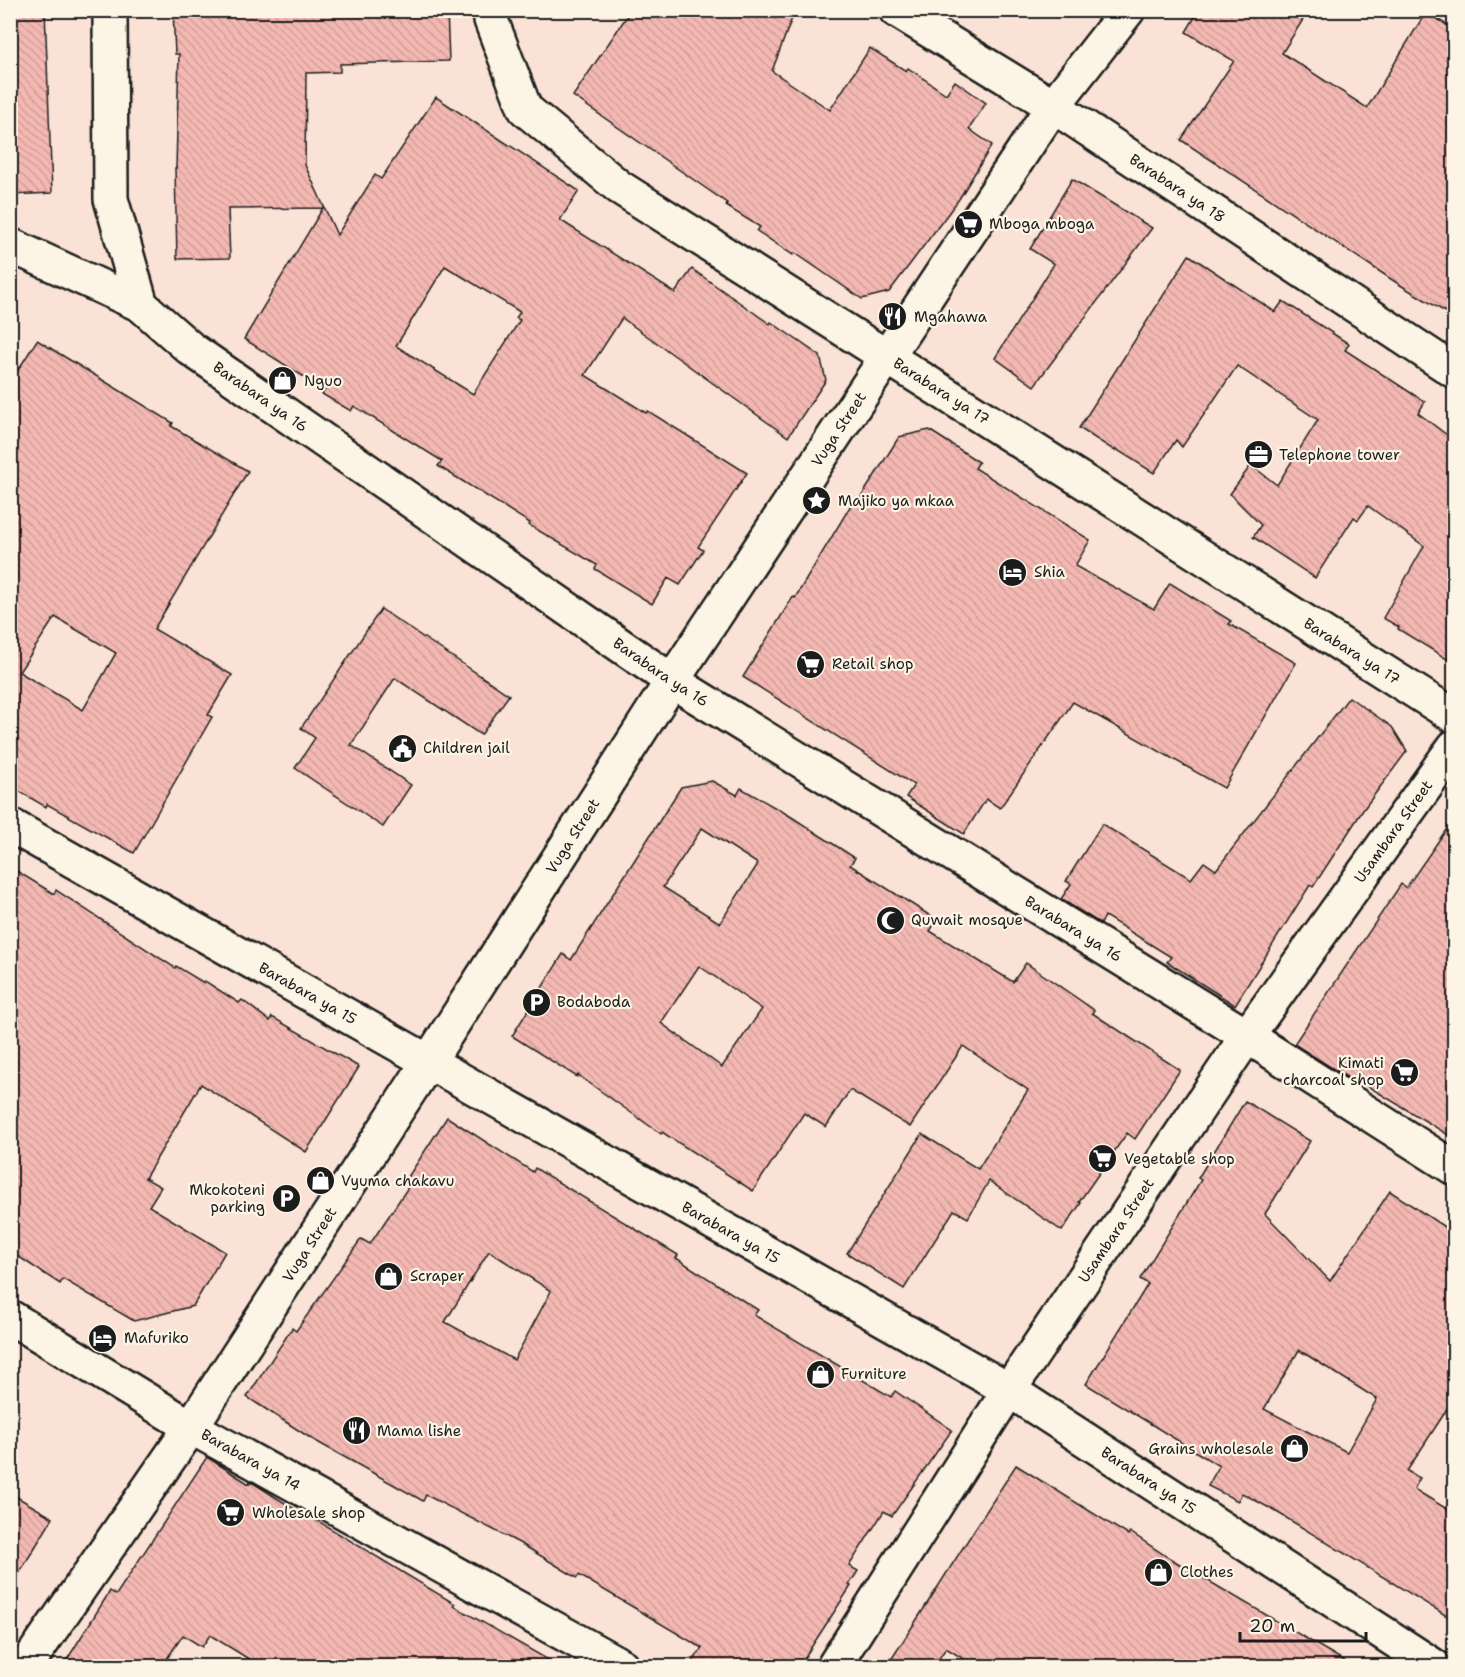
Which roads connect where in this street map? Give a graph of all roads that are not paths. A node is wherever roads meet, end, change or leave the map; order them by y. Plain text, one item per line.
1 (110, 10) edge
2 (491, 10) edge
3 (896, 10) edge
4 (1128, 10) edge
5 (1053, 106) junction
6 (10, 245) edge
7 (141, 305) junction
8 (886, 357) junction
9 (1455, 371) edge
10 (672, 681) junction
11 (1455, 716) edge
12 (1455, 747) edge
13 (10, 825) edge
14 (1247, 1036) junction
15 (429, 1061) junction
16 (1455, 1168) edge
17 (10, 1317) edge
18 (1009, 1390) junction
19 (191, 1427) junction
20 (26, 1666) edge
21 (622, 1666) edge
22 (834, 1666) edge
23 (1434, 1666) edge

1 - 7 street
2 - 8 street, Barabara ya 17
3 - 5 street, Barabara ya 18
4 - 5 street, Vuga Street
5 - 8 street, Vuga Street
5 - 9 street, Barabara ya 18
6 - 7 street
7 - 10 street, Barabara ya 16
8 - 10 street, Vuga Street
8 - 11 street, Barabara ya 17
10 - 14 street, Barabara ya 16
10 - 15 street, Vuga Street
12 - 14 street, Usambara Street
13 - 15 street, Barabara ya 15
14 - 16 street, Barabara ya 16
14 - 18 street, Usambara Street
15 - 18 street, Barabara ya 15
15 - 19 street, Vuga Street
17 - 19 street, Barabara ya 14
18 - 22 street, Usambara Street
18 - 23 street, Barabara ya 15
19 - 20 street, Vuga Street
19 - 21 street, Barabara ya 14

